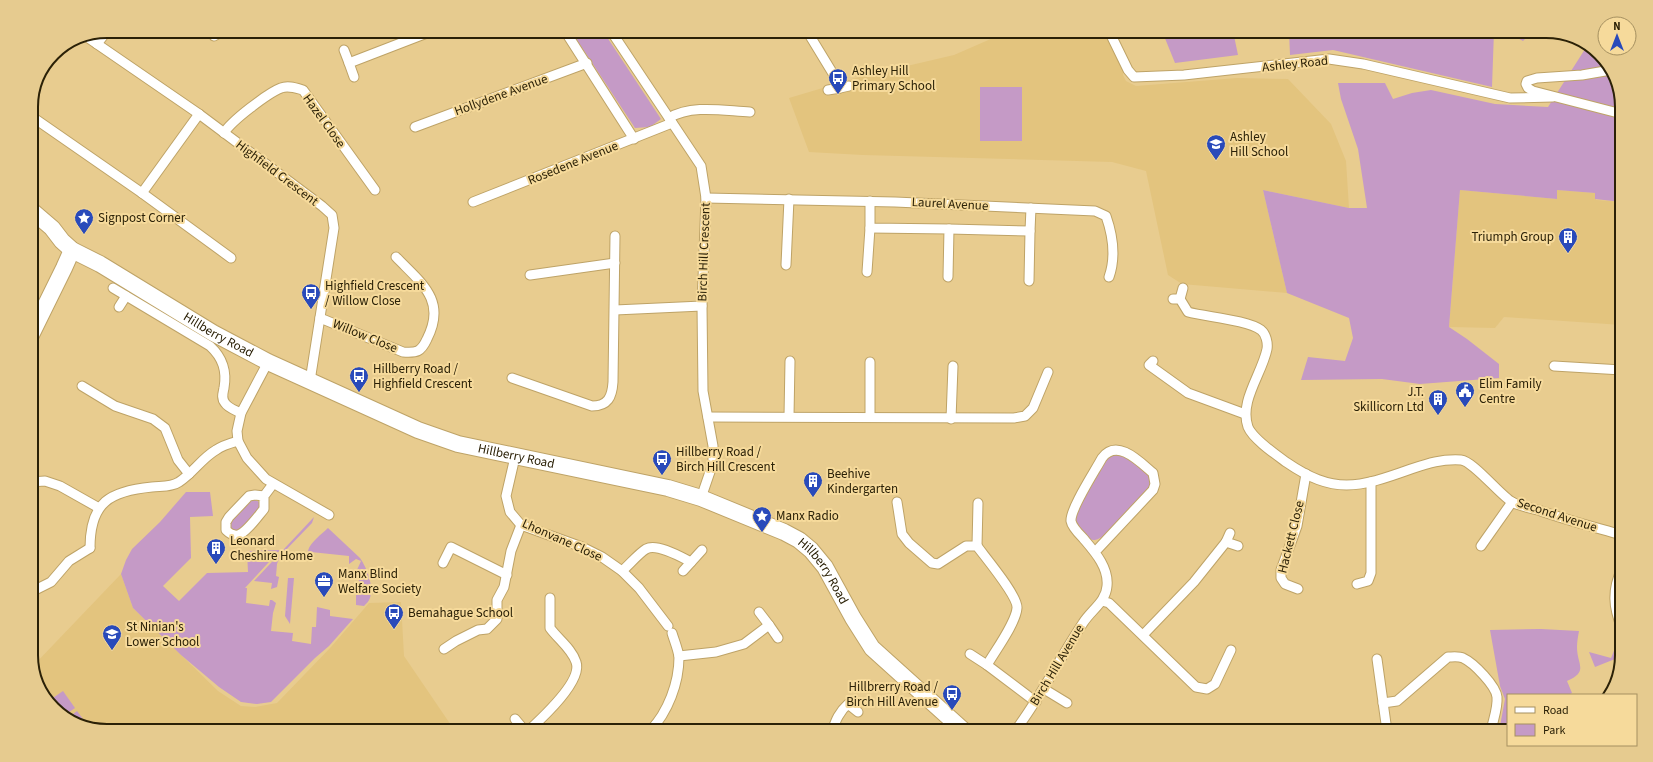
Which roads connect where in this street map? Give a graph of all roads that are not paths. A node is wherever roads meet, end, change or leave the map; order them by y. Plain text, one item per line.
1 (101, 38) edge
2 (414, 38) edge
3 (570, 38) edge
4 (616, 38) edge
5 (811, 38) edge
6 (1112, 38) edge
7 (91, 40) edge
8 (97, 44) junction
9 (344, 50) dead end
10 (349, 63) junction
11 (587, 64) junction
12 (1605, 71) edge
13 (354, 77) dead end
14 (828, 90) dead end
15 (1553, 96) junction
16 (750, 112) dead end
17 (1615, 112) edge
18 (199, 114) junction
19 (671, 120) junction
20 (38, 121) edge
21 (415, 127) dead end
22 (224, 133) junction
23 (634, 138) junction
24 (374, 190) dead end
25 (142, 193) junction
26 (706, 198) junction
27 (789, 199) junction
28 (870, 201) junction
29 (473, 202) dead end
30 (1031, 208) junction
31 (38, 216) edge
32 (870, 228) junction
33 (949, 229) junction
34 (1030, 231) junction
35 (615, 236) dead end
36 (72, 250) junction
37 (396, 257) dead end
38 (231, 258) dead end
39 (615, 263) junction
40 (786, 265) dead end
41 (867, 272) dead end
42 (530, 275) dead end
43 (948, 277) dead end
44 (1109, 277) dead end
45 (1029, 281) dead end
46 (113, 288) dead end
47 (1183, 288) dead end
48 (126, 296) junction
49 (702, 306) junction
50 (119, 307) dead end
51 (615, 310) junction
52 (320, 318) junction
53 (38, 321) edge
54 (790, 361) dead end
55 (1153, 361) dead end
56 (268, 362) junction
57 (870, 362) dead end
58 (953, 366) dead end
59 (1554, 366) dead end
60 (1615, 370) edge
61 (1048, 372) dead end
62 (512, 378) dead end
63 (310, 381) junction
64 (82, 386) dead end
65 (241, 413) junction
66 (1245, 414) junction
67 (790, 416) junction
68 (708, 417) junction
69 (870, 417) junction
70 (951, 418) junction
71 (238, 441) junction
72 (515, 457) junction
73 (1302, 471) junction
74 (189, 474) junction
75 (38, 482) edge
76 (1371, 482) junction
77 (273, 484) junction
78 (264, 496) junction
79 (701, 498) junction
80 (897, 502) dead end
81 (1512, 502) junction
82 (978, 503) dead end
83 (99, 508) junction
84 (329, 515) dead end
85 (521, 525) junction
86 (1615, 533) edge
87 (977, 546) junction
88 (1238, 546) dead end
89 (1481, 546) dead end
90 (702, 550) dead end
91 (1095, 552) junction
92 (691, 562) junction
93 (442, 563) dead end
94 (622, 570) junction
95 (683, 571) dead end
96 (507, 575) junction
97 (1357, 584) dead end
98 (38, 588) edge
99 (1298, 589) dead end
100 (550, 598) dead end
101 (1102, 601) junction
102 (760, 612) dead end
103 (769, 625) junction
104 (1143, 635) junction
105 (778, 638) dead end
106 (444, 649) dead end
107 (1231, 650) dead end
108 (970, 654) dead end
109 (679, 656) junction
110 (1377, 659) dead end
111 (987, 665) junction
112 (1044, 689) junction
113 (1036, 702) junction
114 (1067, 703) dead end
115 (1383, 703) junction
116 (858, 712) dead end
117 (515, 719) dead end
118 (520, 724) edge
119 (535, 724) edge
120 (656, 724) edge
121 (834, 724) edge
122 (956, 724) edge
123 (1020, 724) edge
124 (1386, 724) edge
125 (1492, 724) edge

1 - 8 street
2 - 10 street
3 - 11 street
4 - 19 street, Birch Hill Crescent
5 - 14 street
6 - 15 street, Ashley Road
7 - 8 street, Highfield Crescent
8 - 18 street, Highfield Crescent
9 - 10 street
10 - 13 street
11 - 21 street, Hollydene Avenue
11 - 23 street
12 - 15 street
15 - 17 street
16 - 19 street, Rosedene Avenue
18 - 22 street, Highfield Crescent
18 - 25 street
19 - 23 street, Rosedene Avenue
19 - 26 street, Birch Hill Crescent
20 - 25 street
22 - 24 street, Hazel Close
22 - 52 street, Highfield Crescent
23 - 29 street, Rosedene Avenue
25 - 38 street
26 - 27 street, Laurel Avenue
26 - 49 street, Birch Hill Crescent
27 - 28 street, Laurel Avenue
27 - 40 street
28 - 30 street, Laurel Avenue
28 - 32 street
30 - 34 street
30 - 44 street, Laurel Avenue
31 - 36 highway, Hillberry Road
32 - 33 street, Laurel Avenue
32 - 41 street
33 - 34 street, Laurel Avenue
33 - 43 street, Laurel Avenue
34 - 45 street
35 - 39 street
36 - 53 highway
36 - 56 highway, Hillberry Road
37 - 52 street, Willow Close
39 - 42 street
39 - 51 street
46 - 48 street
47 - 66 street
48 - 50 street
48 - 65 street
49 - 51 street
49 - 68 street, Birch Hill Crescent
51 - 62 street
52 - 63 street, Highfield Crescent
54 - 67 street
55 - 66 street
56 - 63 highway, Hillberry Road
56 - 65 street
57 - 69 street
58 - 70 street
59 - 60 street
61 - 70 street
63 - 72 highway, Hillberry Road
64 - 74 street
65 - 71 street
66 - 73 street, Second Avenue
67 - 68 street
67 - 69 street
68 - 79 street, Birch Hill Crescent
69 - 70 street
71 - 74 street
71 - 77 street
72 - 79 highway, Hillberry Road
72 - 85 street, Lhonvane Close
73 - 76 street, Second Avenue
73 - 99 street, Hackett Close
74 - 83 street
75 - 83 street
76 - 81 street, Second Avenue
76 - 97 street
77 - 78 street
77 - 84 street
78 - 78 street
79 - 122 highway, Hillberry Road
80 - 87 street
81 - 86 street, Second Avenue
81 - 89 street
82 - 87 street
83 - 98 street
85 - 94 street, Lhonvane Close
85 - 96 street
87 - 111 street
88 - 104 street
90 - 92 street
91 - 91 street, Birch Hill Avenue
91 - 101 street, Birch Hill Avenue
92 - 94 street
92 - 95 street
93 - 96 street
94 - 109 street, Lhonvane Close
96 - 106 street
100 - 119 street
101 - 104 street
101 - 112 street, Birch Hill Avenue
102 - 103 street
103 - 105 street
103 - 109 street
104 - 107 street
108 - 111 street
109 - 120 street
110 - 115 street
111 - 113 street
112 - 113 street, Birch Hill Avenue
112 - 114 street
113 - 123 street, Birch Hill Avenue
115 - 124 street
115 - 125 street
116 - 121 street
117 - 118 street

